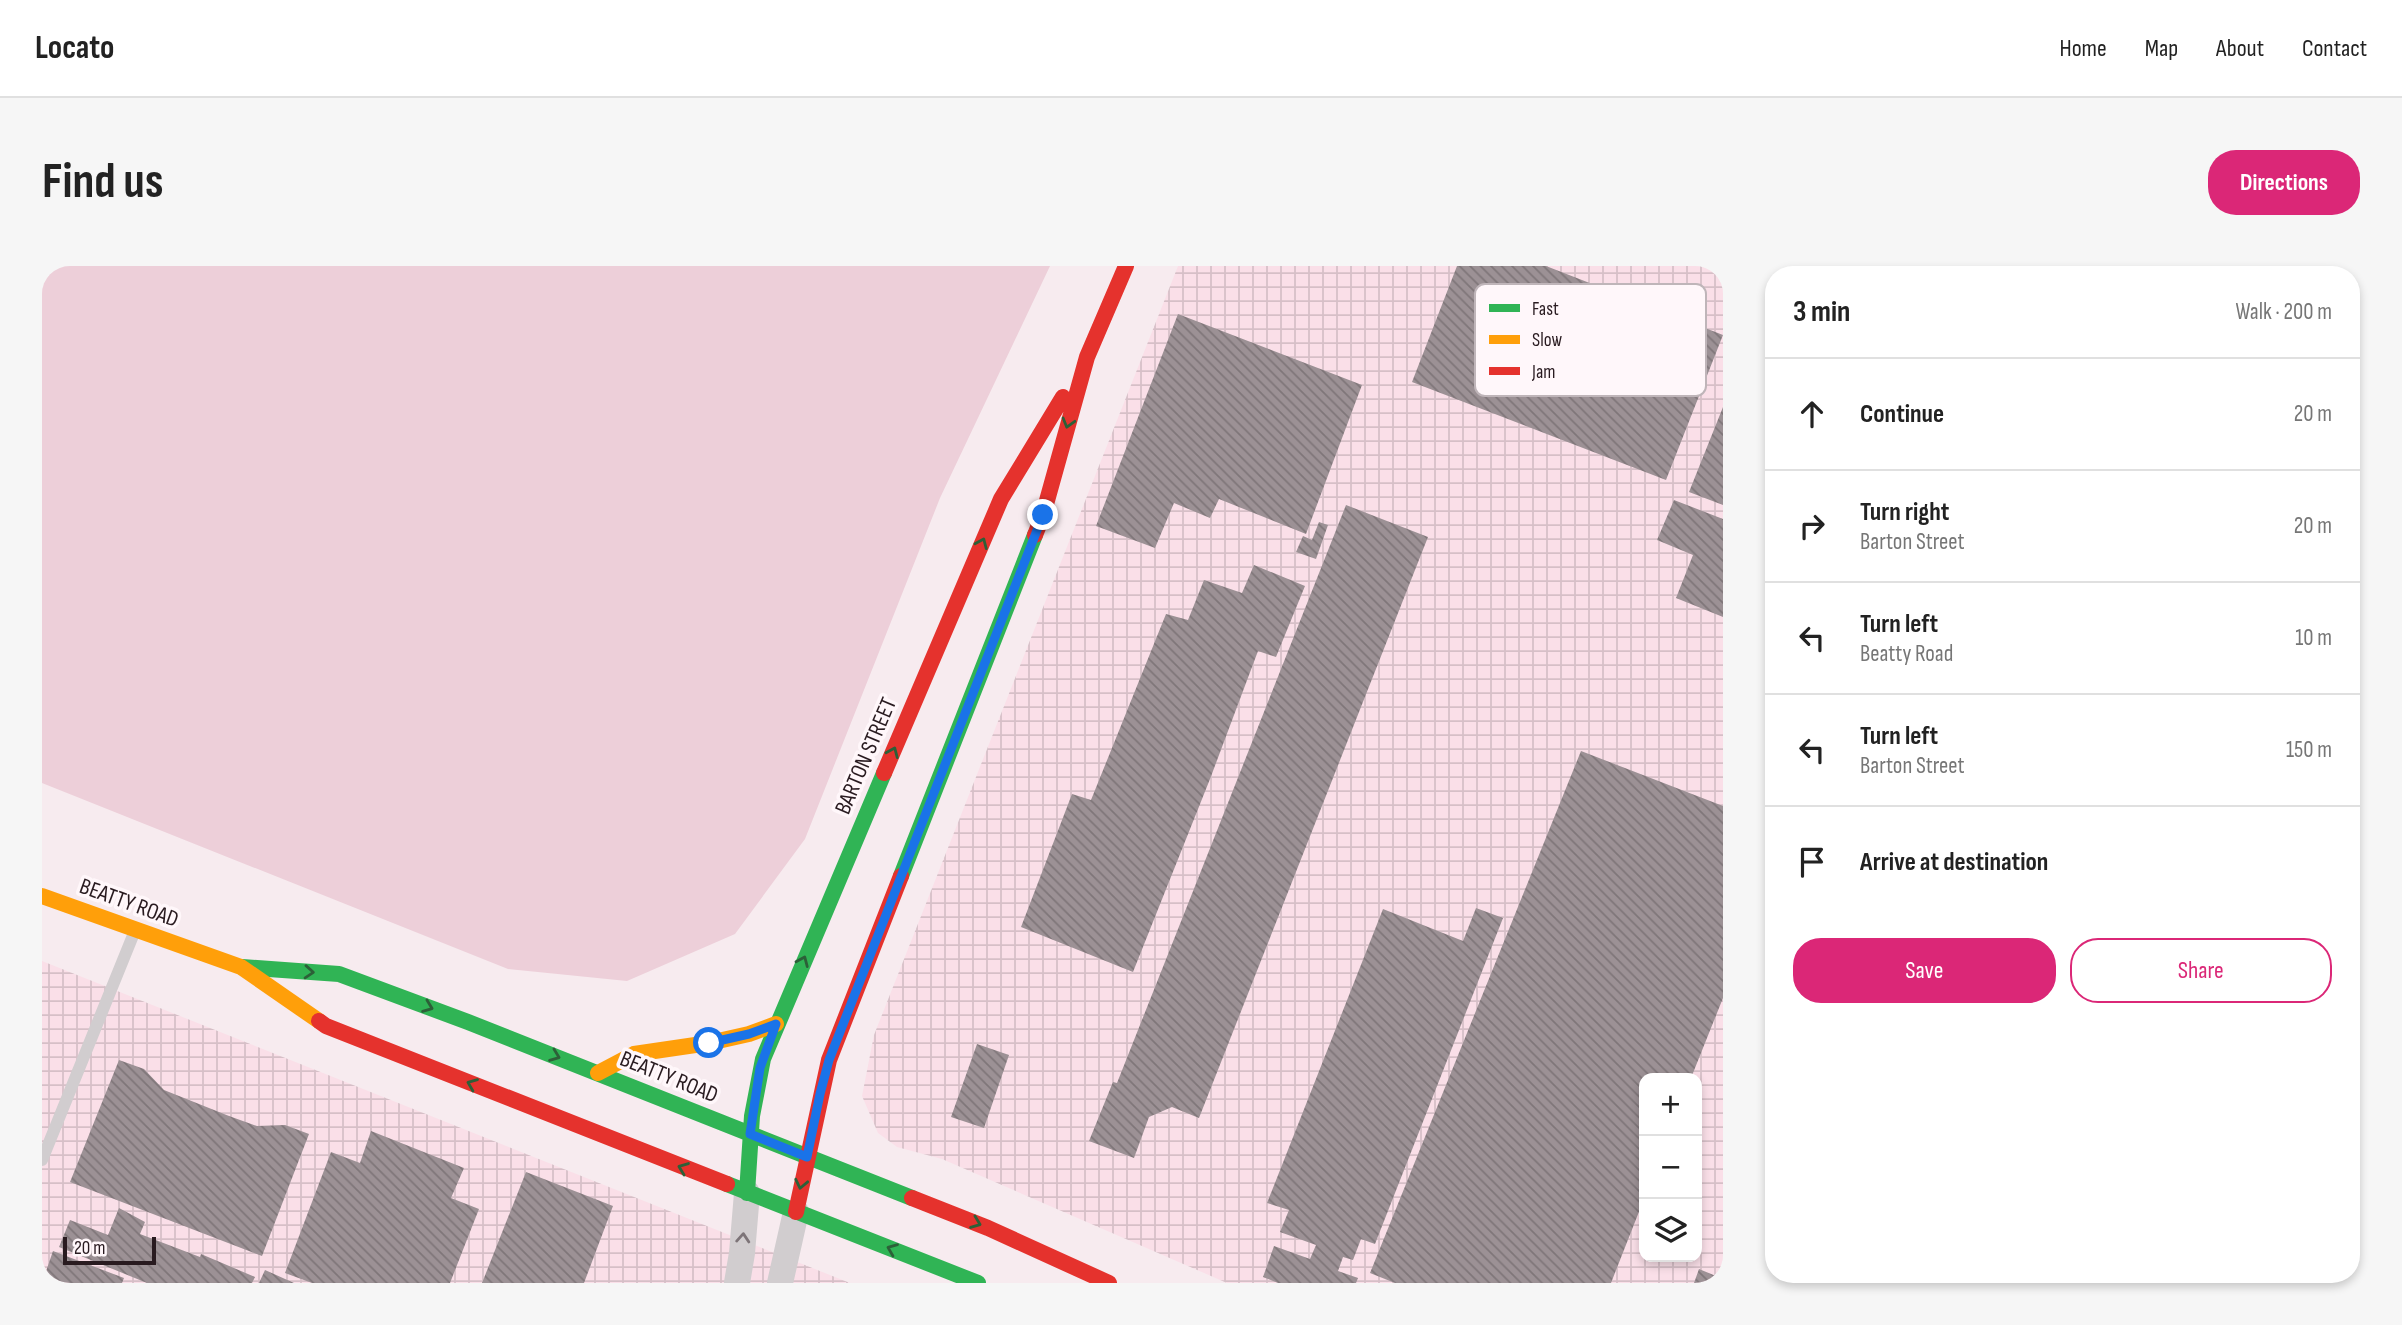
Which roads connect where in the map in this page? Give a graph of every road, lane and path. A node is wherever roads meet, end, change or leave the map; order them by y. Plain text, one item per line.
1 (1126, 266) edge
2 (1087, 357) junction
3 (42, 896) edge
4 (136, 930) junction
5 (241, 967) junction
6 (776, 1024) junction
7 (598, 1073) junction
8 (750, 1134) junction
9 (807, 1157) junction
10 (42, 1160) edge
11 (747, 1193) junction
12 (796, 1212) junction
13 (737, 1283) edge
14 (780, 1283) edge
15 (978, 1283) edge
16 (1109, 1283) edge

1 - 2 main road, BARTON STREET
6 -> 2 main road, BARTON STREET
2 -> 9 main road, BARTON STREET
3 - 4 main road, BEATTY ROAD
4 - 5 main road, BEATTY ROAD
4 - 10 lane
5 -> 7 main road, BEATTY ROAD
11 -> 5 main road, BEATTY ROAD
6 - 7 main road
6 - 8 main road, BARTON STREET
7 - 8 main road, BEATTY ROAD
8 - 9 main road, BEATTY ROAD
8 - 11 main road, BARTON STREET
9 -> 12 main road, BARTON STREET
9 -> 16 main road, BEATTY ROAD
11 - 12 main road, BEATTY ROAD
13 -> 11 street
12 - 14 street
15 -> 12 main road, BEATTY ROAD

